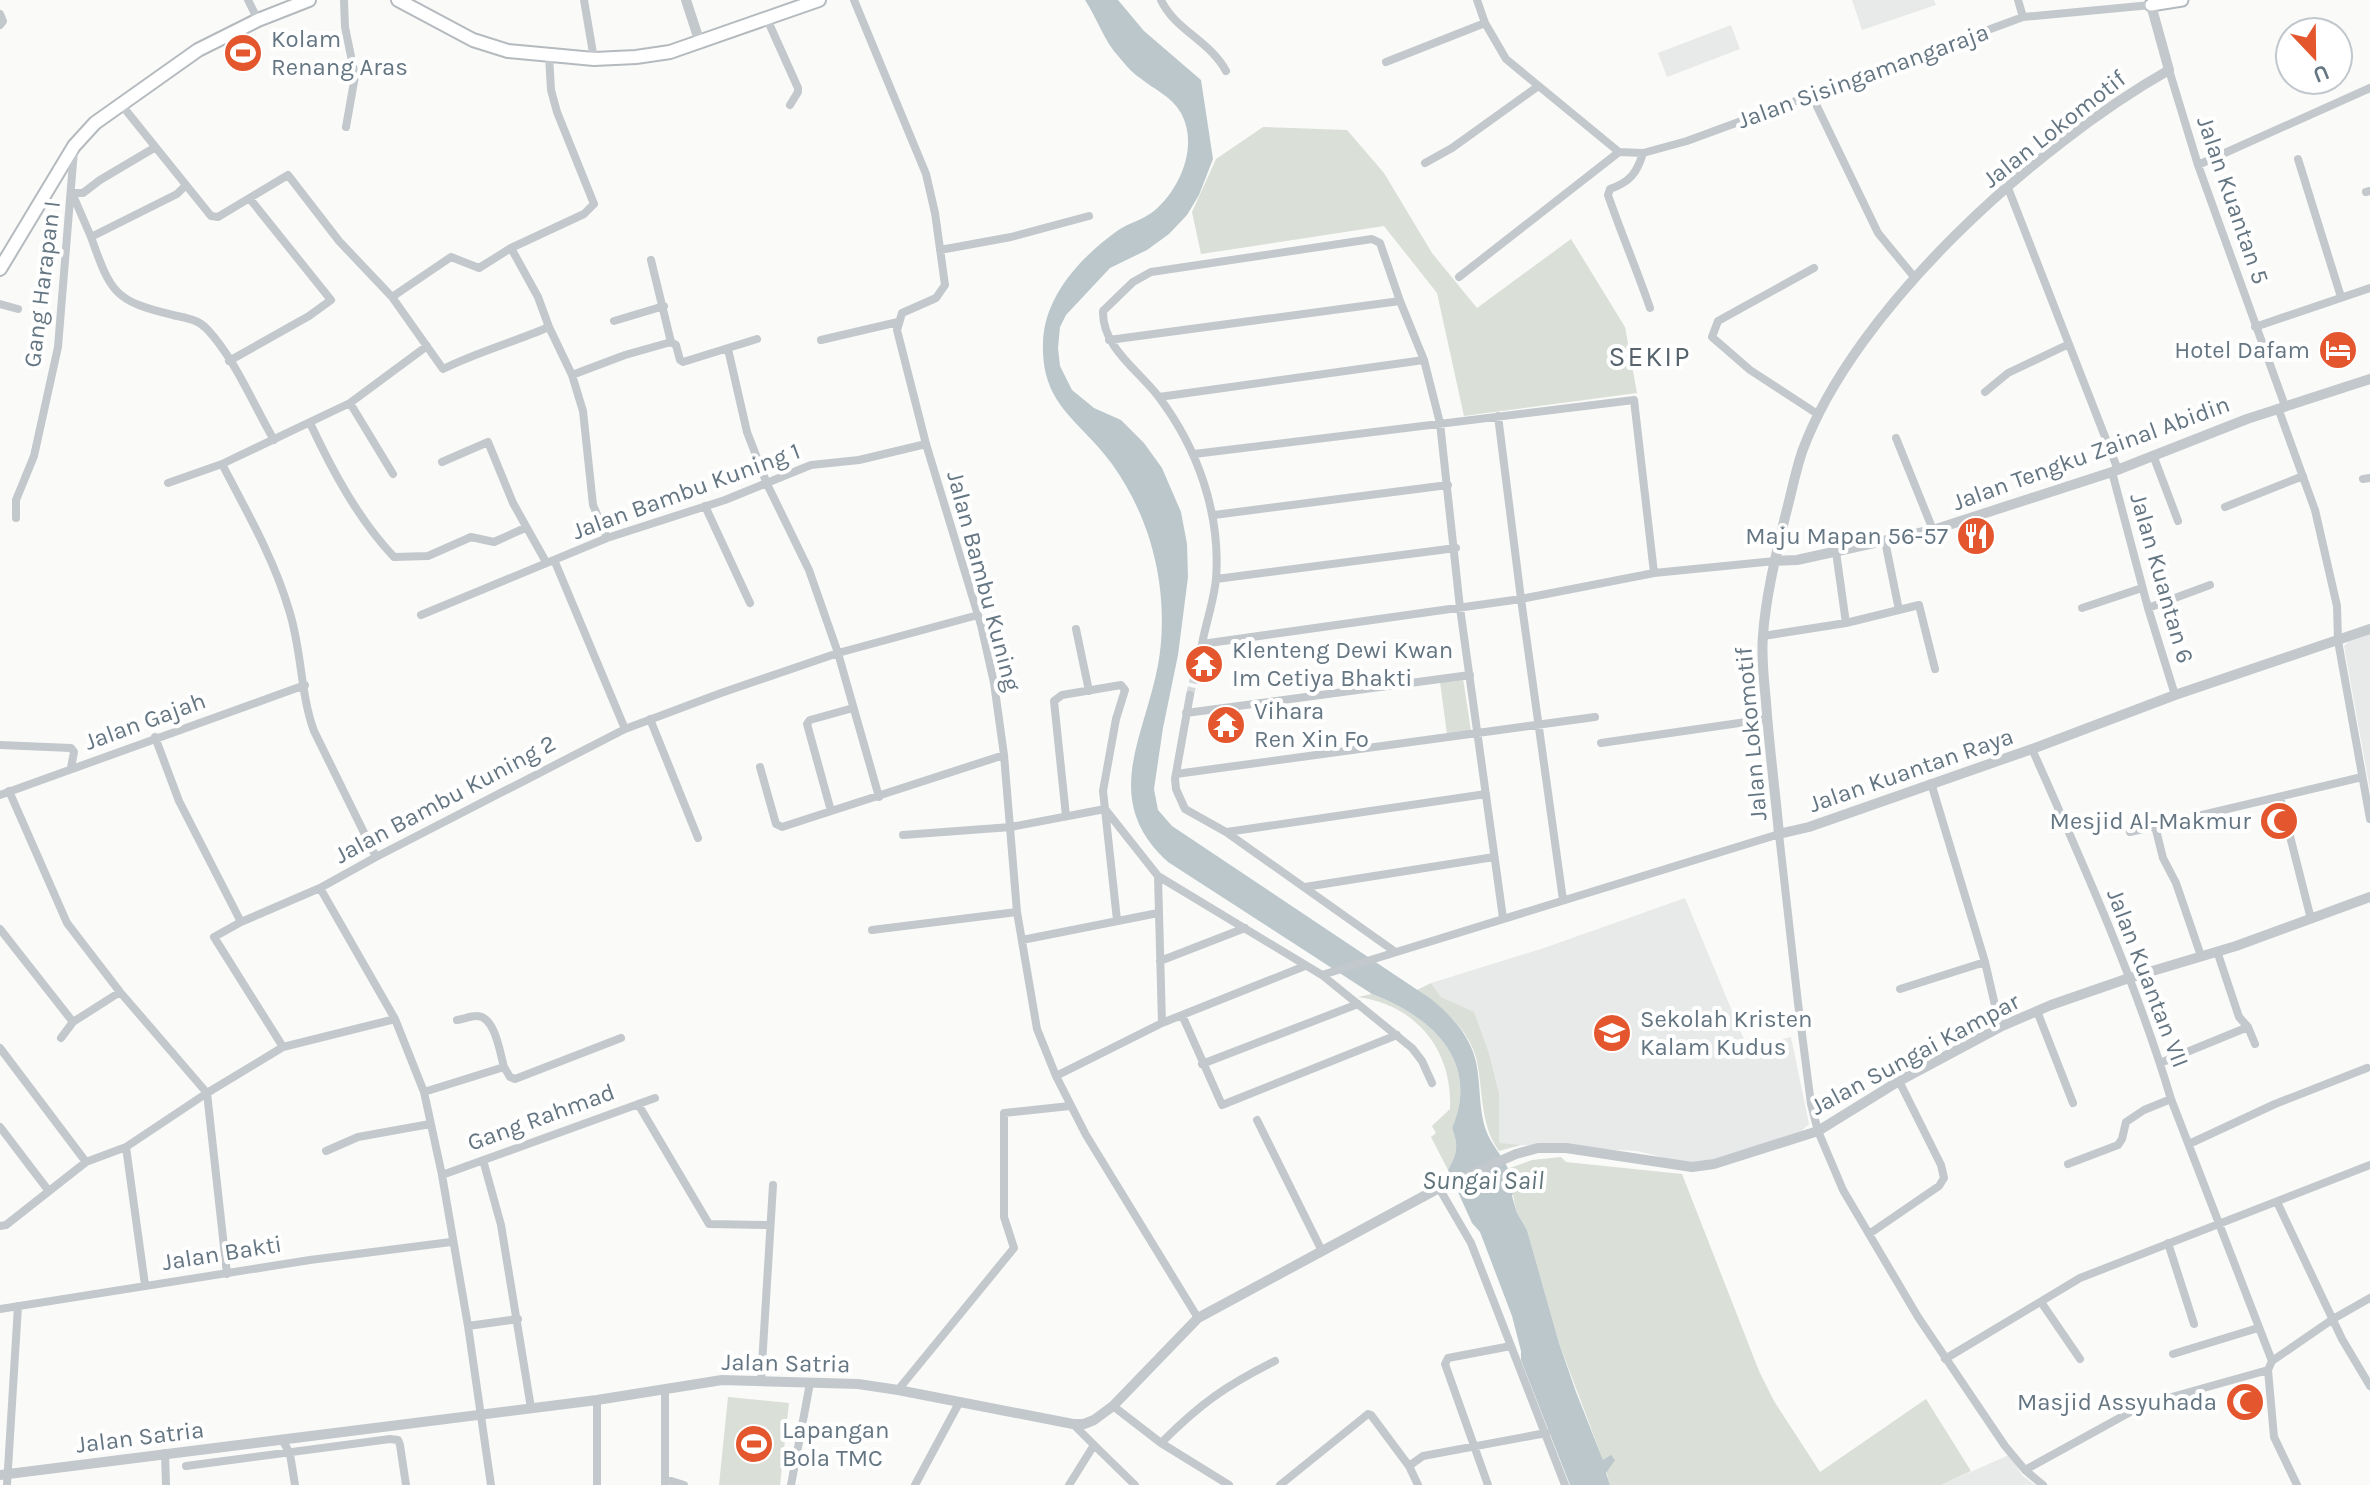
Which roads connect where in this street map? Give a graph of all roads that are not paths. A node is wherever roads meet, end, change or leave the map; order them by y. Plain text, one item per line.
1 (248, 0) edge
2 (309, 0) edge
3 (344, 0) edge
4 (584, 0) edge
5 (686, 0) edge
6 (819, 0) edge
7 (854, 0) edge
8 (1161, 0) edge
9 (1477, 0) edge
10 (2018, 0) edge
11 (2182, 0) edge
12 (403, 1) edge
13 (2151, 5) junction
14 (0, 14) edge
15 (2023, 17) junction
16 (767, 19) junction
17 (258, 20) junction
18 (1485, 23) junction
19 (0, 25) edge
20 (700, 43) junction
21 (549, 56) junction
22 (594, 59) junction
23 (1386, 62) dead end
24 (2169, 70) junction
25 (1226, 71) dead end
26 (1537, 87) junction
27 (2370, 88) edge
28 (1811, 94) junction
29 (120, 103) junction
30 (790, 105) dead end
31 (346, 127) dead end
32 (74, 146) junction
33 (154, 148) junction
34 (1619, 152) junction
35 (1643, 153) junction
36 (2298, 159) dead end
37 (1425, 163) dead end
38 (2198, 165) junction
39 (185, 186) junction
40 (2008, 188) junction
41 (72, 193) junction
42 (250, 199) junction
43 (1089, 216) dead end
44 (91, 237) junction
45 (511, 248) junction
46 (940, 250) junction
47 (651, 260) dead end
48 (1814, 268) dead end
49 (0, 269) edge
50 (1459, 277) dead end
51 (1915, 278) junction
52 (2370, 288) edge
53 (392, 297) junction
54 (2341, 297) junction
55 (1400, 301) junction
56 (0, 304) edge
57 (664, 306) junction
58 (1650, 308) dead end
59 (18, 309) dead end
60 (614, 321) dead end
61 (898, 322) junction
62 (549, 327) junction
63 (2255, 327) junction
64 (757, 339) dead end
65 (821, 340) dead end
66 (1109, 340) junction
67 (671, 342) junction
68 (2069, 344) junction
69 (427, 346) junction
70 (728, 349) junction
71 (1424, 360) junction
72 (229, 361) junction
73 (572, 375) junction
74 (2370, 379) edge
75 (1985, 392) dead end
76 (1159, 397) junction
77 (350, 403) junction
78 (2282, 407) junction
79 (1819, 415) junction
80 (1498, 416) junction
81 (310, 423) junction
82 (1440, 423) junction
83 (1896, 438) dead end
84 (274, 440) junction
85 (926, 444) junction
86 (1194, 454) junction
87 (2153, 455) junction
88 (442, 462) dead end
89 (222, 464) junction
90 (2115, 471) junction
91 (393, 474) dead end
92 (2303, 476) junction
93 (168, 483) dead end
94 (767, 484) junction
95 (1448, 485) junction
96 (705, 506) junction
97 (2225, 507) dead end
98 (1214, 515) junction
99 (16, 518) dead end
100 (2178, 521) dead end
101 (525, 528) junction
102 (1933, 530) junction
103 (607, 538) junction
104 (1885, 541) junction
105 (1456, 548) junction
106 (1836, 552) junction
107 (1775, 561) junction
108 (551, 562) junction
109 (1654, 573) junction
110 (1216, 579) junction
111 (2210, 585) dead end
112 (2142, 588) junction
113 (1521, 599) junction
114 (750, 603) dead end
115 (1460, 608) junction
116 (2082, 608) dead end
117 (2148, 608) junction
118 (1899, 610) junction
119 (421, 615) dead end
120 (978, 615) junction
121 (1846, 623) junction
122 (1076, 629) dead end
123 (2370, 629) edge
124 (1763, 636) junction
125 (2338, 641) junction
126 (838, 653) junction
127 (1935, 669) dead end
128 (1470, 675) junction
129 (305, 685) junction
130 (1089, 691) junction
131 (1190, 695) tunnel mouth
132 (2175, 695) junction
133 (853, 708) junction
134 (1186, 713) junction
135 (1595, 717) dead end
136 (650, 719) junction
137 (1767, 719) junction
138 (1538, 725) junction
139 (625, 729) junction
140 (1477, 733) junction
141 (155, 737) junction
142 (1601, 743) dead end
143 (0, 745) edge
144 (2032, 749) junction
145 (1004, 755) junction
146 (760, 767) dead end
147 (71, 768) junction
148 (1176, 774) junction
149 (2362, 777) junction
150 (1931, 783) junction
151 (4, 793) edge
152 (1486, 794) junction
153 (879, 797) junction
154 (2280, 797) junction
155 (1105, 809) junction
156 (831, 811) junction
157 (1066, 816) junction
158 (2370, 819) edge
159 (2155, 826) junction
160 (1011, 827) junction
161 (1226, 832) junction
162 (2130, 832) dead end
163 (1779, 834) junction
164 (903, 835) dead end
165 (698, 838) dead end
166 (376, 857) junction
167 (1494, 857) junction
168 (1158, 876) junction
169 (1304, 887) junction
170 (320, 888) junction
171 (2370, 897) edge
172 (1563, 900) junction
173 (1017, 912) junction
174 (1158, 913) junction
175 (1503, 918) junction
176 (2311, 919) junction
177 (1117, 920) junction
178 (241, 922) junction
179 (1245, 928) junction
180 (0, 929) edge
181 (872, 930) dead end
182 (1022, 940) junction
183 (1394, 951) junction
184 (2217, 951) junction
185 (2201, 956) junction
186 (1160, 961) junction
187 (1985, 962) junction
188 (1305, 966) junction
189 (1325, 974) junction
190 (2129, 978) junction
191 (1900, 989) dead end
192 (120, 992) junction
193 (1358, 1004) junction
194 (2037, 1011) junction
195 (1182, 1015) junction
196 (395, 1019) junction
197 (457, 1020) dead end
198 (73, 1022) junction
199 (1162, 1023) junction
200 (2000, 1027) junction
201 (2248, 1027) junction
202 (1397, 1035) junction
203 (61, 1038) dead end
204 (621, 1038) dead end
205 (2255, 1044) dead end
206 (283, 1047) junction
207 (0, 1048) edge
208 (2160, 1063) junction
209 (1202, 1064) junction
210 (504, 1067) junction
211 (2367, 1068) dead end
212 (1056, 1076) junction
213 (1899, 1081) junction
214 (1432, 1083) dead end
215 (424, 1092) junction
216 (207, 1093) junction
217 (655, 1098) dead end
218 (2171, 1099) junction
219 (2073, 1103) dead end
220 (638, 1104) junction
221 (1070, 1106) junction
222 (1257, 1120) dead end
223 (430, 1124) junction
224 (0, 1127) edge
225 (1818, 1131) junction
226 (2189, 1144) junction
227 (126, 1147) junction
228 (326, 1151) dead end
229 (483, 1160) junction
230 (86, 1162) junction
231 (2068, 1164) dead end
232 (2370, 1165) edge
233 (442, 1175) junction
234 (773, 1185) dead end
235 (1444, 1185) junction
236 (48, 1190) junction
237 (2277, 1202) junction
238 (0, 1215) edge
239 (3, 1225) edge
240 (769, 1225) junction
241 (2220, 1225) junction
242 (1869, 1234) junction
243 (451, 1242) junction
244 (2168, 1243) junction
245 (1322, 1251) junction
246 (227, 1274) junction
247 (145, 1285) junction
248 (2370, 1298) edge
249 (2041, 1302) junction
250 (18, 1306) junction
251 (0, 1309) edge
252 (1198, 1318) junction
253 (518, 1319) junction
254 (2333, 1319) junction
255 (2194, 1324) dead end
256 (468, 1326) junction
257 (2258, 1328) junction
258 (1511, 1346) junction
259 (2173, 1354) dead end
260 (1945, 1359) junction
261 (2080, 1359) dead end
262 (1275, 1361) dead end
263 (2270, 1366) junction
264 (761, 1381) junction
265 (810, 1383) junction
266 (2370, 1386) edge
267 (665, 1390) junction
268 (898, 1390) junction
269 (597, 1400) junction
270 (959, 1403) junction
271 (1113, 1406) junction
272 (531, 1408) junction
273 (482, 1413) junction
274 (1073, 1424) junction
275 (1546, 1433) junction
276 (282, 1439) junction
277 (1161, 1443) junction
278 (1094, 1445) junction
279 (1472, 1446) junction
280 (165, 1453) junction
281 (290, 1454) junction
282 (186, 1466) dead end
283 (1409, 1466) junction
284 (2025, 1470) junction
285 (5, 1478) edge
286 (665, 1482) edge
287 (917, 1484) edge
288 (166, 1485) edge
289 (295, 1485) edge
290 (406, 1485) edge
291 (491, 1485) edge
292 (597, 1485) edge
293 (684, 1485) edge
294 (791, 1485) edge
295 (1069, 1485) edge
296 (1135, 1485) edge
297 (1229, 1485) edge
298 (1280, 1485) edge
299 (1418, 1485) edge
300 (1488, 1485) edge
301 (1565, 1485) edge
302 (2043, 1485) edge
303 (2297, 1485) edge

1 - 17 street
2 - 17 main road
3 - 31 street
4 - 22 street
5 - 20 street
6 - 16 main road
7 - 46 street
8 - 25 street
9 - 18 street
10 - 15 street
11 - 13 main road, Jalan Sisingamangaraja
12 - 21 main road
13 - 15 street, Jalan Sisingamangaraja
13 - 24 street, Jalan Kuantan 5
14 - 19 street
15 - 28 street, Jalan Sisingamangaraja
16 - 20 main road
16 - 30 street
17 - 29 main road
18 - 23 street
18 - 26 street
20 - 22 main road
21 - 22 main road
21 - 45 street
24 - 38 street, Jalan Kuantan 5
24 - 40 street, Jalan Lokomotif
26 - 34 street
26 - 37 street
27 - 38 street
28 - 35 street, Jalan Sisingamangaraja
28 - 51 street
29 - 32 main road
29 - 33 street
32 - 41 street, Gang Harapan I
32 - 49 main road
33 - 39 street
33 - 41 street
34 - 35 street, Jalan Sisingamangaraja
34 - 50 street
35 - 58 street
36 - 54 street
38 - 63 street, Jalan Kuantan 5
39 - 42 street
39 - 44 street
40 - 51 street, Jalan Lokomotif
40 - 68 street, Jalan Kuantan 6
41 - 44 street
41 - 99 street, Gang Harapan I
42 - 53 street
42 - 72 street
43 - 46 street
44 - 72 street
45 - 53 street
45 - 62 street
46 - 61 street
47 - 57 street
48 - 79 street
51 - 79 street, Jalan Lokomotif
52 - 54 street
53 - 69 street
54 - 63 street
55 - 66 street
55 - 66 street
55 - 71 street
56 - 59 street
57 - 60 street
57 - 67 street
61 - 65 street
61 - 85 street, Jalan Bambu Kuning
62 - 69 street
62 - 73 street
63 - 78 street, Jalan Kuantan 5
64 - 70 street
66 - 76 street
67 - 70 street
67 - 73 street
68 - 75 street
68 - 90 street, Jalan Kuantan 6
69 - 77 street
70 - 94 street
71 - 76 street
71 - 82 street
72 - 84 street
73 - 103 street
74 - 78 street, Jalan Tengku Zainal Abidin
76 - 86 street
77 - 81 street
77 - 91 street
78 - 87 street, Jalan Tengku Zainal Abidin
78 - 92 street, Jalan Kuantan 5
79 - 107 street, Jalan Lokomotif
80 - 82 street
80 - 109 street
80 - 113 street
81 - 84 street
81 - 101 street
82 - 86 street
82 - 95 street
83 - 102 street
84 - 89 street
85 - 94 street, Jalan Bambu Kuning 1
85 - 120 street, Jalan Bambu Kuning
86 - 98 street
87 - 90 street, Jalan Tengku Zainal Abidin
87 - 100 street
88 - 101 street
89 - 93 street
89 - 129 street
90 - 102 street, Jalan Tengku Zainal Abidin
90 - 112 street, Jalan Kuantan 6
92 - 97 street
92 - 125 street, Jalan Kuantan 5
94 - 96 street, Jalan Bambu Kuning 1
94 - 126 street
95 - 98 street
95 - 105 street
96 - 103 street, Jalan Bambu Kuning 1
96 - 114 street
98 - 110 street
101 - 108 street
102 - 104 street, Jalan Tengku Zainal Abidin
103 - 108 street, Jalan Bambu Kuning 1
104 - 106 street, Jalan Tengku Zainal Abidin
104 - 118 street
105 - 110 street
105 - 115 street
106 - 107 street, Jalan Tengku Zainal Abidin
106 - 121 street
107 - 109 street
107 - 124 street, Jalan Lokomotif
108 - 119 street, Jalan Bambu Kuning 1
108 - 139 street
109 - 113 street
110 - 115 street
111 - 117 street
112 - 116 street
112 - 117 street, Jalan Kuantan 6
113 - 115 street
113 - 138 street
115 - 128 street
117 - 132 street, Jalan Kuantan 6
118 - 121 street
118 - 127 street
120 - 126 street, Jalan Bambu Kuning 2
120 - 145 street, Jalan Bambu Kuning
121 - 124 street
122 - 130 street
123 - 125 street, Jalan Kuantan Raya
124 - 137 street, Jalan Lokomotif
125 - 132 street, Jalan Kuantan Raya
125 - 149 street, Jalan Kuantan 5
126 - 133 street
126 - 136 street, Jalan Bambu Kuning 2
128 - 134 street
128 - 140 street
129 - 141 street, Jalan Gajah
129 - 166 street
130 - 155 street
130 - 157 street
131 - 134 street
132 - 144 street, Jalan Kuantan Raya
133 - 153 street
133 - 156 street
134 - 148 street
135 - 138 street
136 - 139 street, Jalan Bambu Kuning 2
136 - 165 street
137 - 142 street
137 - 163 street, Jalan Lokomotif
138 - 140 street
138 - 172 street
139 - 166 street, Jalan Bambu Kuning 2
140 - 148 street
140 - 152 street
141 - 147 street, Jalan Gajah
141 - 178 street
143 - 147 street
144 - 150 street, Jalan Kuantan Raya
144 - 190 street, Jalan Kuantan VII
145 - 153 street
145 - 160 street, Jalan Bambu Kuning
146 - 156 street
147 - 151 street, Jalan Gajah
148 - 161 street
149 - 154 street
149 - 158 street, Jalan Kuantan 5
150 - 163 street, Jalan Kuantan Raya
150 - 187 street
151 - 192 street
152 - 161 street
152 - 167 street
153 - 156 street
154 - 159 street
154 - 176 street
155 - 157 street
155 - 168 street
155 - 177 street
157 - 160 street
159 - 162 street
159 - 185 street
160 - 164 street
160 - 173 street, Jalan Bambu Kuning
161 - 169 street
163 - 172 street, Jalan Kuantan Raya
163 - 225 street, Jalan Lokomotif
166 - 170 street, Jalan Bambu Kuning 2
167 - 169 street
167 - 175 street
168 - 174 street
168 - 179 street
169 - 183 street
170 - 178 street
170 - 196 street, Jalan Bambu Kuning 2
171 - 176 street, Jalan Sungai Kampar
172 - 175 street, Jalan Kuantan Raya
173 - 181 street
173 - 182 street, Jalan Bambu Kuning
174 - 177 street
174 - 186 street
175 - 183 street, Jalan Kuantan Raya
176 - 184 street, Jalan Sungai Kampar
177 - 182 street
178 - 206 street
179 - 186 street
179 - 188 street
180 - 198 street
182 - 212 street, Jalan Bambu Kuning
183 - 189 street, Jalan Kuantan Raya
184 - 185 street, Jalan Sungai Kampar
184 - 201 street
185 - 190 street, Jalan Sungai Kampar
186 - 199 street
187 - 191 street
187 - 200 street
188 - 189 street
188 - 195 street
189 - 193 street
190 - 194 street, Jalan Sungai Kampar
190 - 208 street, Jalan Kuantan VII
192 - 198 street
192 - 216 street
193 - 202 street
193 - 209 street
194 - 200 street, Jalan Sungai Kampar
194 - 219 street
195 - 199 street
195 - 209 street
196 - 206 street
196 - 215 street, Jalan Bambu Kuning 2
197 - 210 street
198 - 203 street
199 - 212 street
200 - 213 street, Jalan Sungai Kampar
201 - 205 street
201 - 208 street
202 - 209 street
202 - 214 street
204 - 210 street, Gang Rahmad
206 - 216 street
207 - 230 street
208 - 218 street, Jalan Kuantan VII
210 - 215 street, Gang Rahmad
211 - 226 street
212 - 221 street, Jalan Bambu Kuning
213 - 225 street, Jalan Sungai Kampar
213 - 242 street
215 - 223 street, Jalan Bambu Kuning 2
216 - 227 street
216 - 246 street
217 - 220 street, Gang Rahmad
218 - 226 street, Jalan Kuantan VII
218 - 231 street
220 - 229 street, Gang Rahmad
220 - 240 street
221 - 252 street, Jalan Bambu Kuning
221 - 268 street
222 - 245 street
223 - 228 street
223 - 233 street, Jalan Bambu Kuning 2
224 - 236 street
225 - 235 street, Jalan Sungai Kampar
225 - 242 street, Jalan Lokomotif
226 - 241 street, Jalan Kuantan VII
227 - 230 street
227 - 247 street
229 - 233 street, Gang Rahmad
229 - 253 street
230 - 236 street
232 - 237 street
233 - 243 street, Jalan Bambu Kuning 2
234 - 240 street
235 - 245 street
235 - 258 street
236 - 239 street
237 - 241 street
237 - 254 street
238 - 239 street
240 - 264 street
241 - 244 street
241 - 257 street, Jalan Kuantan VII
242 - 260 street, Jalan Lokomotif
243 - 246 street, Jalan Bakti
243 - 256 street, Jalan Bambu Kuning 2
244 - 249 street
244 - 255 street
245 - 252 street
246 - 247 street, Jalan Bakti
247 - 250 street, Jalan Bakti
248 - 254 street
249 - 260 street
249 - 261 street
250 - 251 street, Jalan Bakti
250 - 285 street
252 - 271 street
253 - 256 street
253 - 272 street
254 - 263 street
254 - 266 street
256 - 273 street, Jalan Bambu Kuning 2
257 - 259 street
257 - 263 street, Jalan Kuantan VII
258 - 275 street
258 - 279 street
260 - 284 street, Jalan Lokomotif
262 - 277 street
263 - 284 street
263 - 303 street, Jalan Kuantan VII
264 - 265 street, Jalan Satria
264 - 267 street, Jalan Satria
265 - 268 street, Jalan Satria
265 - 294 street
267 - 269 street, Jalan Satria
267 - 286 street
268 - 270 street, Jalan Satria
269 - 272 street, Jalan Satria
269 - 292 street
270 - 274 street, Jalan Satria
270 - 287 street
271 - 274 street
271 - 277 street
272 - 273 street, Jalan Satria
273 - 276 street, Jalan Satria
273 - 291 street, Jalan Bambu Kuning 2
274 - 278 street
275 - 279 street
275 - 301 street
276 - 280 street, Jalan Satria
276 - 281 street
277 - 297 street
278 - 295 street
278 - 296 street
279 - 283 street
279 - 300 street
280 - 285 street, Jalan Satria
280 - 288 street
281 - 282 street
281 - 289 street
281 - 290 street
283 - 298 street
283 - 299 street
284 - 302 street, Jalan Lokomotif
286 - 293 street

